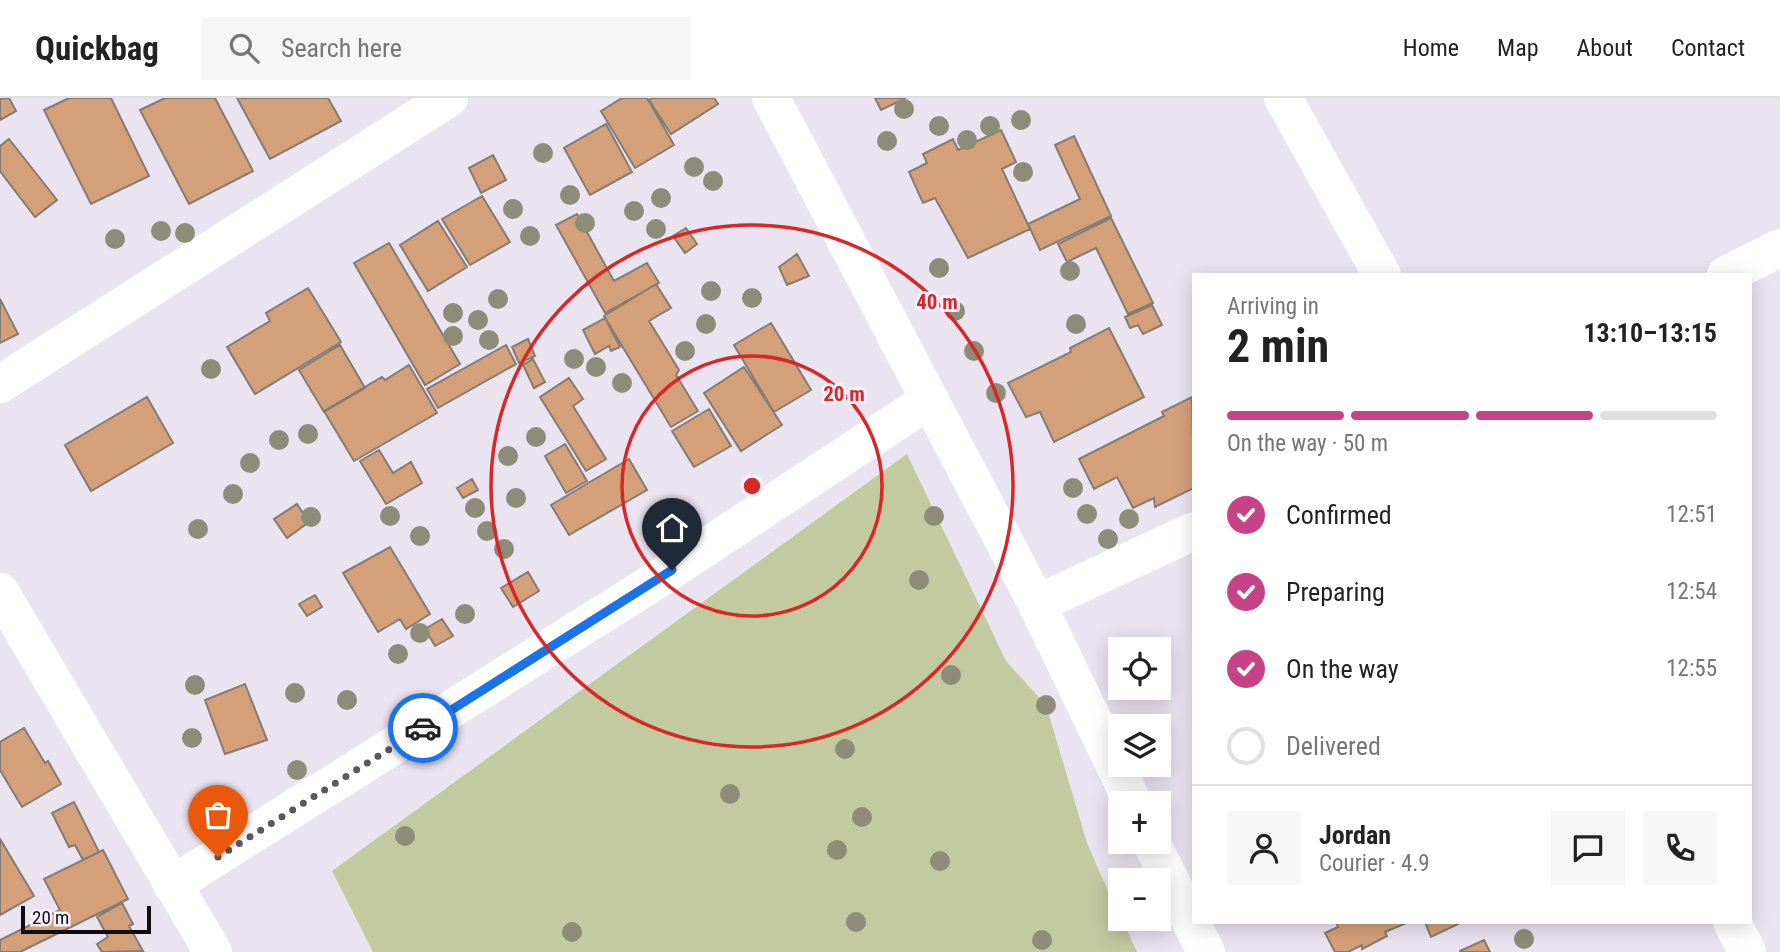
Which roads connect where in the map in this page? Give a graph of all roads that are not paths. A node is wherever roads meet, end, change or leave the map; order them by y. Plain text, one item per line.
1 (449, 98) edge
2 (771, 98) edge
3 (1283, 98) edge
4 (1780, 248) edge
5 (1381, 273) edge
6 (1730, 273) edge
7 (0, 384) edge
8 (929, 400) junction
9 (1192, 532) edge
10 (0, 592) edge
11 (1037, 604) junction
12 (1127, 791) edge
13 (1158, 854) edge
14 (172, 885) junction
15 (1192, 923) edge
16 (1192, 924) edge
17 (1733, 924) edge
18 (213, 952) edge
19 (1206, 952) edge
20 (1747, 952) edge

1 - 7 street
2 - 8 street
3 - 5 street
4 - 6 street
8 - 11 street
8 - 14 street
9 - 11 street
10 - 14 street
11 - 12 street
13 - 15 street
14 - 18 street
16 - 19 street
17 - 20 street

